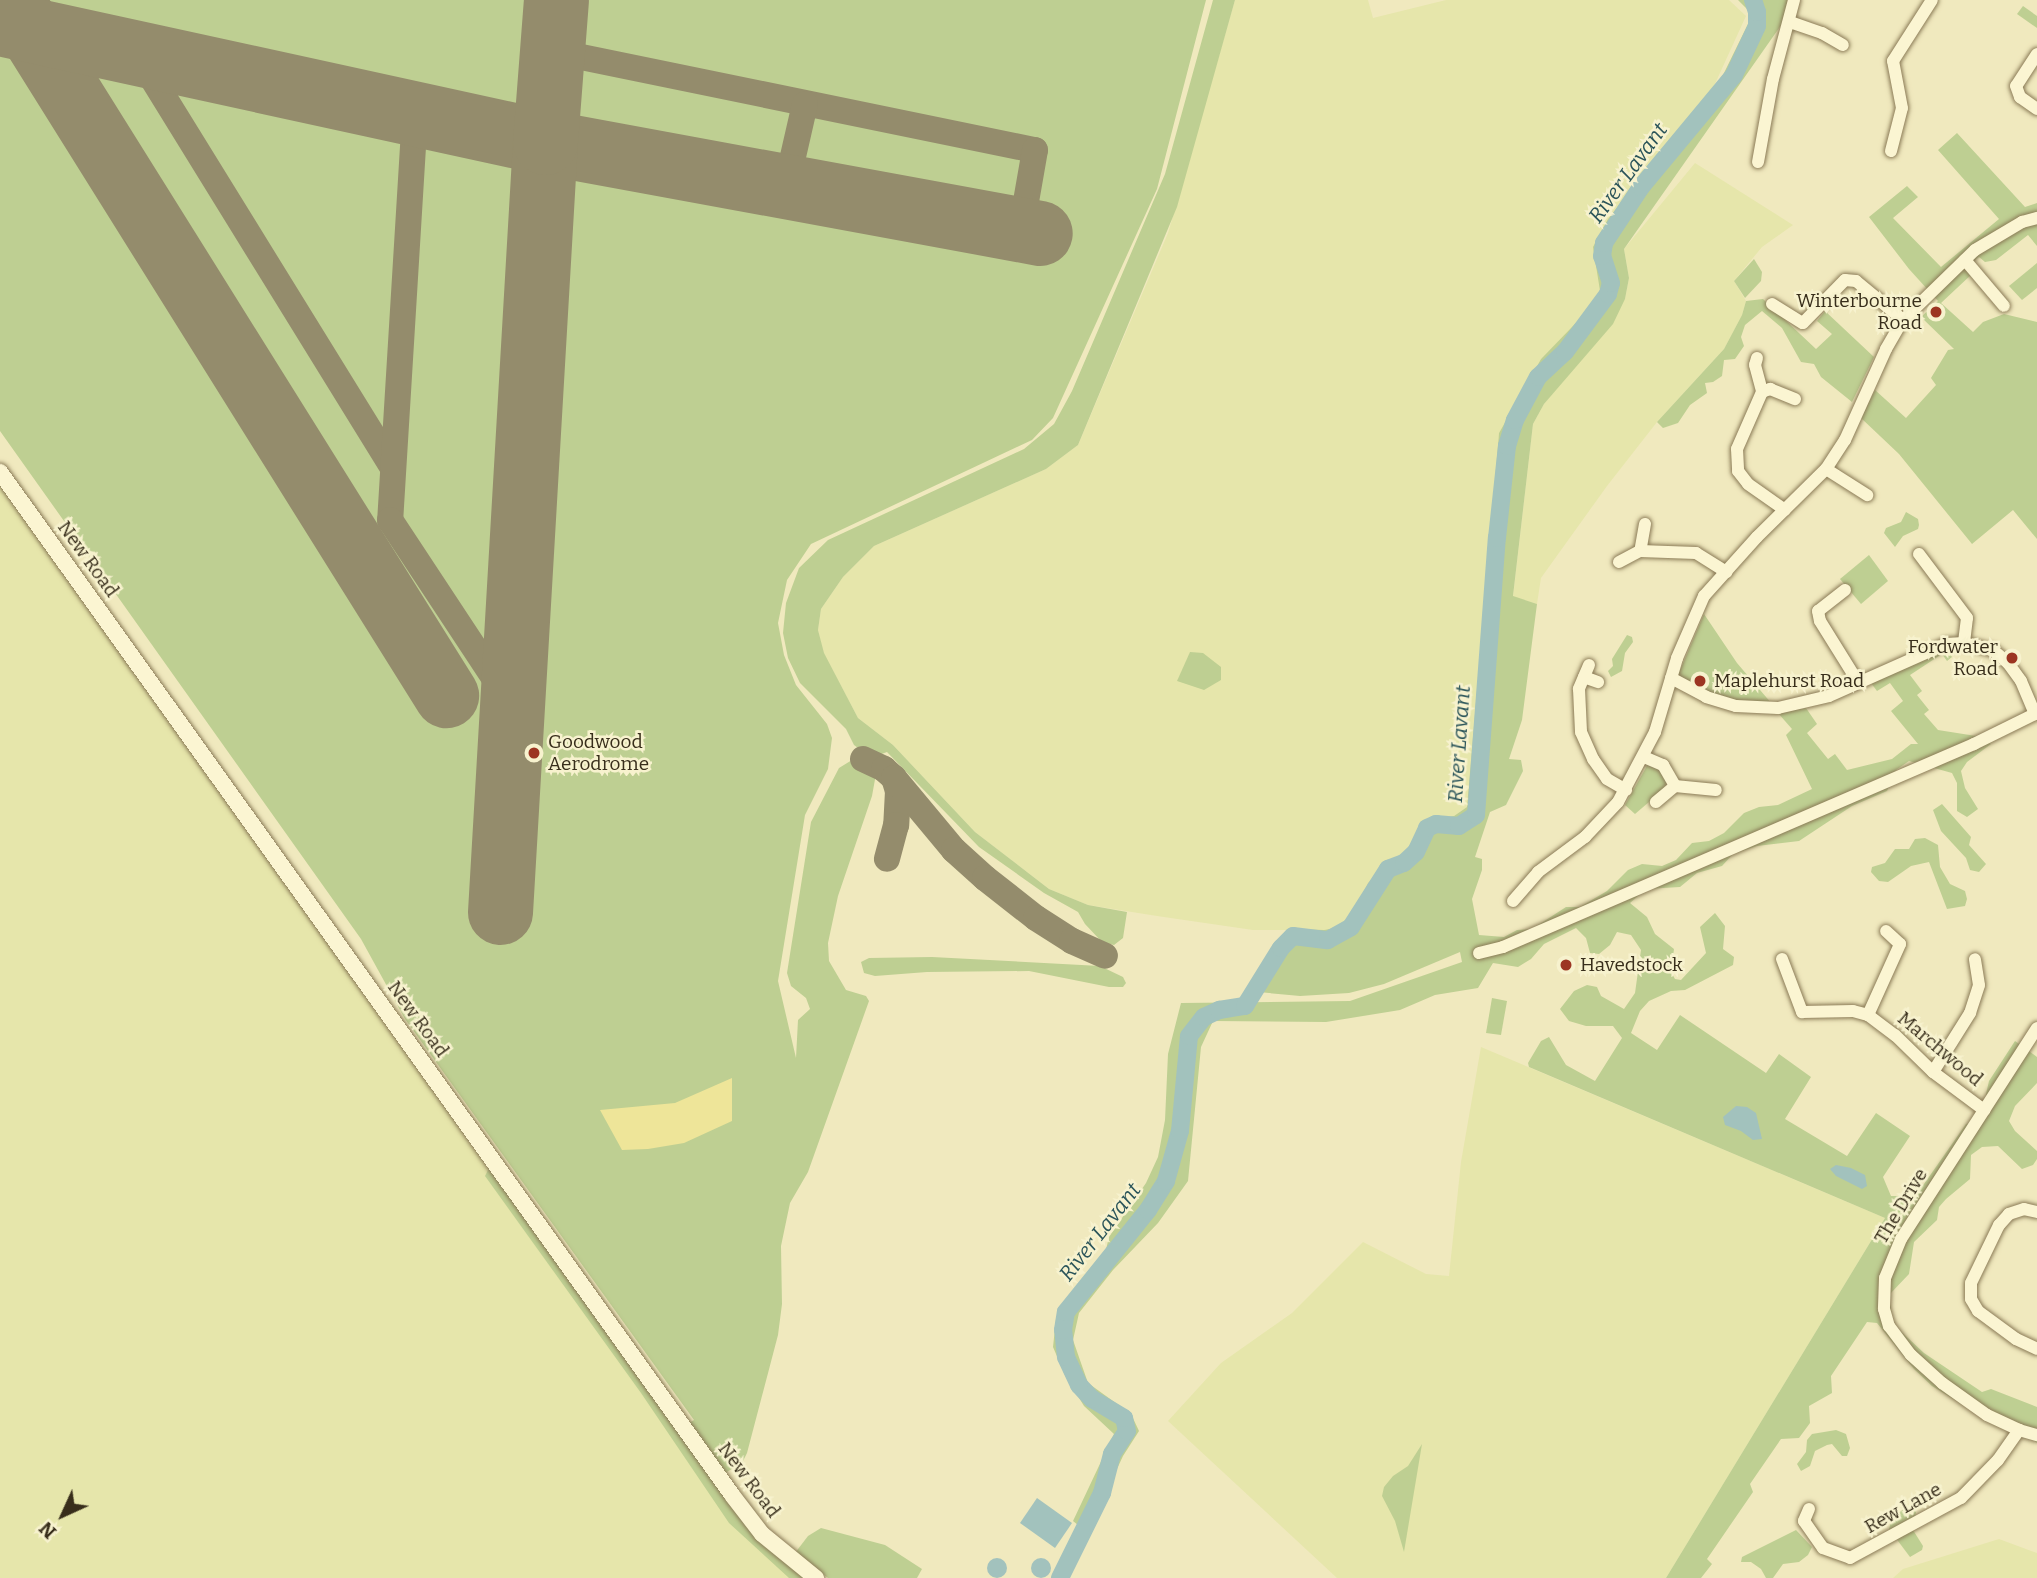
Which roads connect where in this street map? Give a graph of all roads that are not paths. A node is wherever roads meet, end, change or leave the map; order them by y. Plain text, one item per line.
1 (1794, 0) edge
2 (1932, 0) edge
3 (1790, 22) junction
4 (1843, 45) dead end
5 (2037, 54) edge
6 (2037, 109) edge
7 (1891, 150) dead end
8 (1758, 162) dead end
9 (2037, 218) edge
10 (1965, 260) junction
11 (1772, 304) dead end
12 (2004, 306) dead end
13 (1903, 320) junction
14 (1757, 358) dead end
15 (1762, 392) junction
16 (1795, 399) dead end
17 (1826, 469) junction
18 (0, 472) edge
19 (1857, 494) dead end
20 (1785, 510) junction
21 (1645, 524) dead end
22 (1640, 551) junction
23 (1919, 554) dead end
24 (1619, 562) dead end
25 (1726, 572) junction
26 (1845, 590) dead end
27 (1964, 643) junction
28 (1671, 678) junction
29 (1598, 682) dead end
30 (1858, 682) junction
31 (2036, 714) edge
32 (1644, 757) junction
33 (1675, 786) junction
34 (1626, 789) junction
35 (1717, 790) dead end
36 (1656, 802) dead end
37 (1513, 901) dead end
38 (1886, 931) dead end
39 (1479, 953) dead end
40 (1975, 958) dead end
41 (1782, 959) dead end
42 (1868, 1015) junction
43 (2037, 1028) edge
44 (2033, 1044) edge
45 (1933, 1072) junction
46 (1984, 1110) junction
47 (2037, 1212) edge
48 (2037, 1349) edge
49 (2019, 1430) junction
50 (2037, 1435) edge
51 (1809, 1509) dead end
52 (817, 1578) edge

1 - 3 street
2 - 7 street
3 - 4 street
3 - 8 street
5 - 6 street
9 - 10 street
10 - 12 street
10 - 13 street
11 - 13 street
13 - 17 street
14 - 15 street
15 - 16 street
15 - 20 street
17 - 19 street
17 - 20 street
18 - 52 street, New Road
20 - 25 street
21 - 22 street
22 - 24 street
22 - 25 street
23 - 27 street
25 - 28 street
26 - 30 street
27 - 30 street
27 - 31 street
28 - 30 street
28 - 32 street
29 - 34 street
31 - 39 street
32 - 33 street
32 - 34 street
33 - 35 street
33 - 36 street
34 - 37 street
38 - 42 street
40 - 45 street
41 - 42 street, Marchwood
42 - 45 street, Marchwood
43 - 44 street, The Drive
44 - 46 street, The Drive
45 - 46 street, Marchwood
46 - 49 street, The Drive
47 - 48 street
49 - 50 street, The Drive
49 - 51 street, Rew Lane

